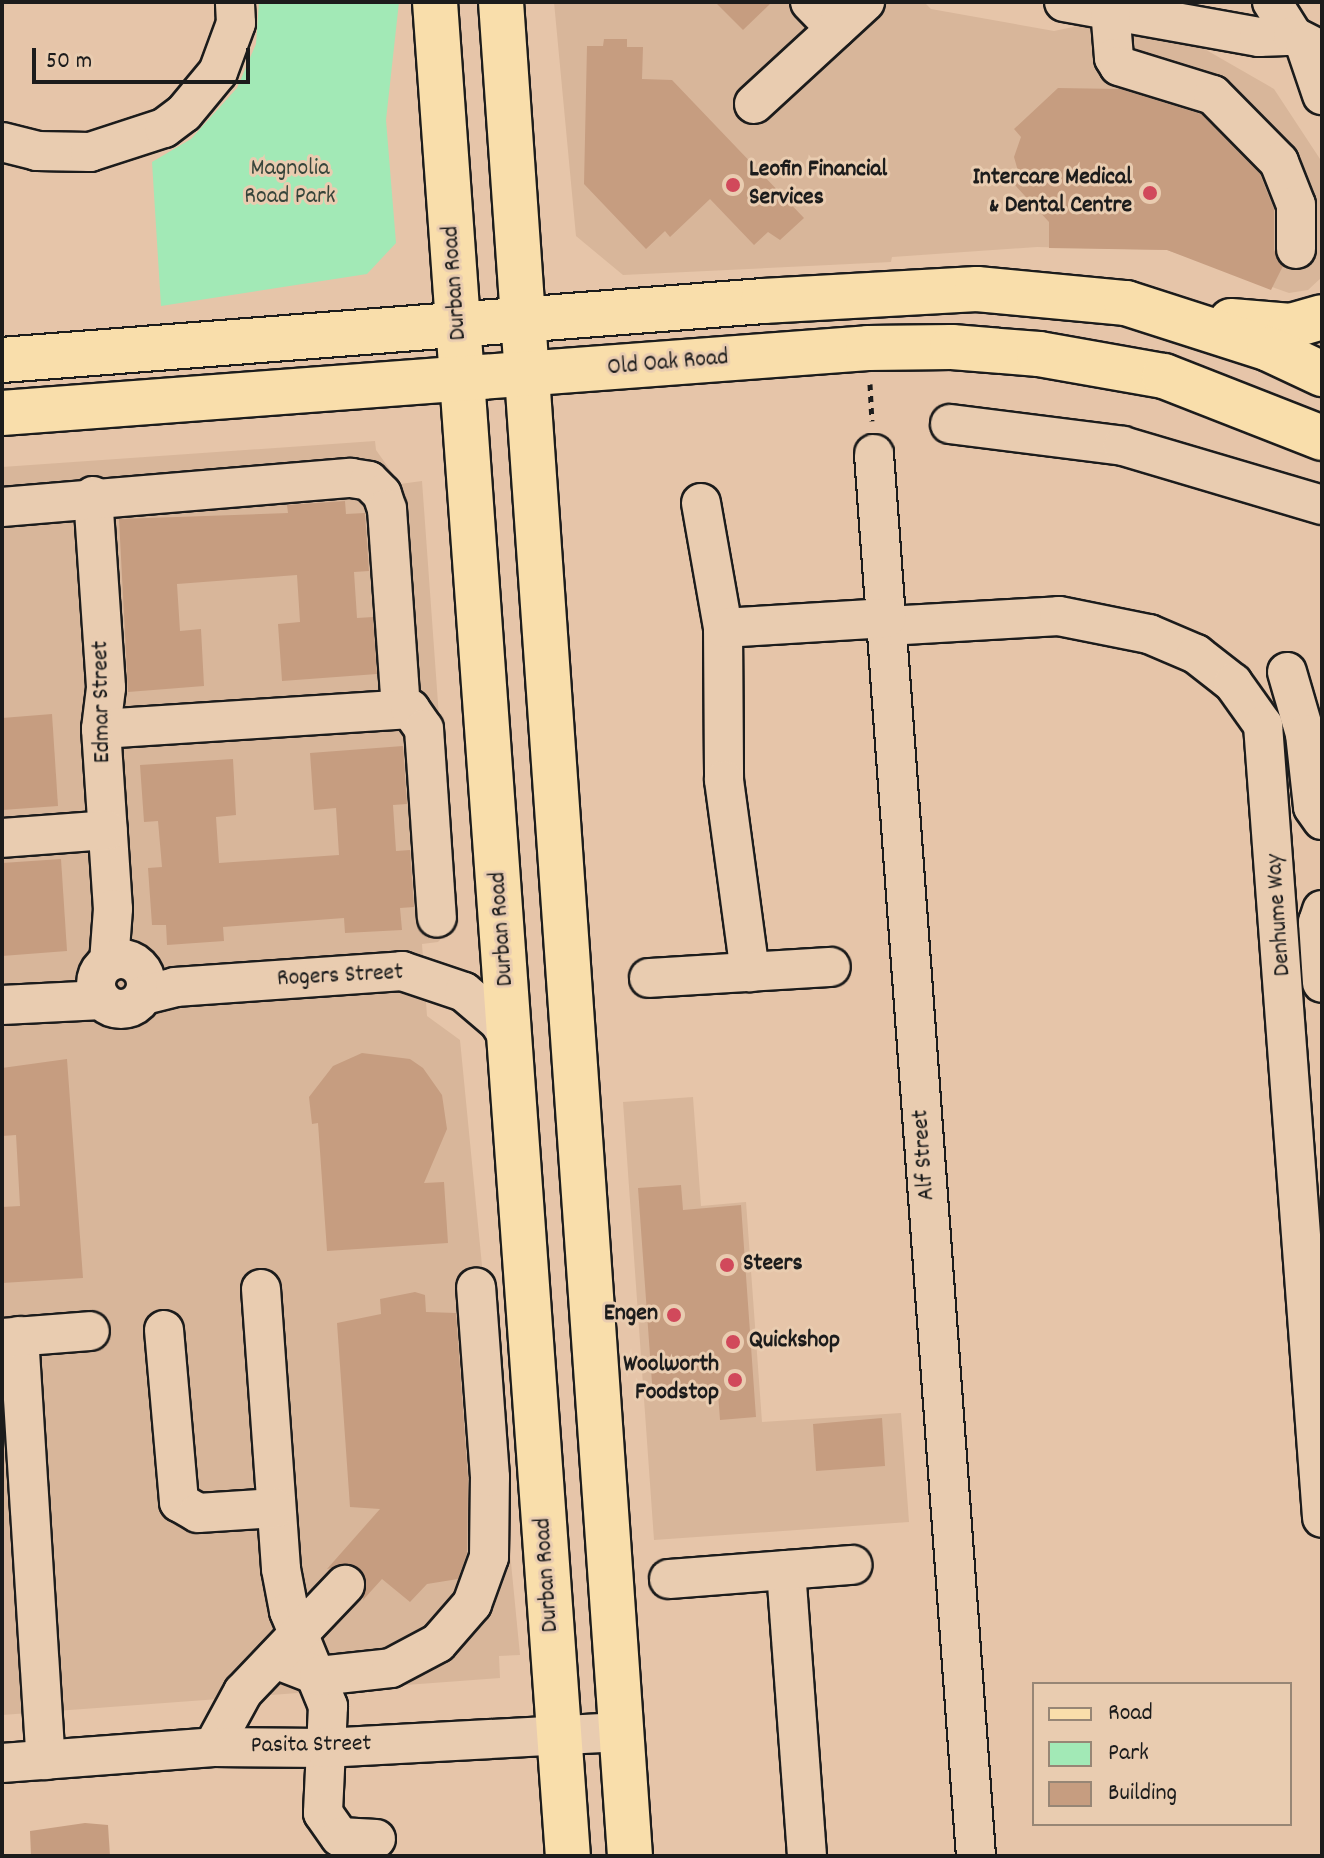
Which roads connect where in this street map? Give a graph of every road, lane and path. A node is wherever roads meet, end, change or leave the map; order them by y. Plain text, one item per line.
1 (235, 2) edge
2 (435, 2) edge
3 (501, 2) edge
4 (810, 2) edge
5 (865, 2) edge
6 (1064, 2) edge
7 (1222, 2) edge
8 (1272, 2) edge
9 (1110, 9) junction
10 (1171, 18) junction
11 (836, 29) junction
12 (1306, 44) edge
13 (1322, 95) edge
14 (754, 104) dead end
15 (2, 142) edge
16 (1296, 249) dead end
17 (1165, 313) junction
18 (1322, 317) edge
19 (523, 321) junction
20 (459, 325) junction
21 (868, 348) junction
22 (2, 360) edge
23 (1322, 374) edge
24 (528, 376) junction
25 (463, 381) junction
26 (2, 413) edge
27 (950, 424) dead end
28 (1322, 438) edge
29 (874, 454) joint
30 (93, 496) junction
31 (701, 503) dead end
32 (1322, 505) edge
33 (2, 507) edge
34 (887, 622) junction
35 (723, 628) junction
36 (1287, 672) dead end
37 (401, 708) junction
38 (101, 729) junction
39 (1322, 820) edge
40 (108, 830) junction
41 (2, 838) edge
42 (1322, 910) edge
43 (437, 918) dead end
44 (831, 967) dead end
45 (750, 972) junction
46 (108, 976) junction
47 (649, 978) dead end
48 (1322, 983) edge
49 (17, 1004) edge
50 (511, 1042) junction
51 (476, 1288) dead end
52 (261, 1289) dead end
53 (164, 1330) dead end
54 (90, 1331) dead end
55 (11, 1337) edge
56 (276, 1508) junction
57 (1322, 1518) edge
58 (852, 1565) dead end
59 (786, 1570) junction
60 (669, 1579) dead end
61 (345, 1585) dead end
62 (287, 1646) junction
63 (319, 1676) junction
64 (621, 1732) junction
65 (558, 1735) junction
66 (213, 1747) junction
67 (324, 1748) junction
68 (46, 1760) junction
69 (2, 1763) edge
70 (367, 1845) edge
71 (568, 1856) edge
72 (630, 1856) edge
73 (807, 1856) edge
74 (976, 1856) edge

1 - 15 street
2 - 20 main road, Durban Road
3 - 19 main road
4 - 11 street
5 - 11 street
6 - 9 street
7 - 10 street
8 - 12 street
9 - 10 street
9 - 16 street
10 - 12 street
11 - 14 street
12 - 13 street
17 - 18 main road
17 - 19 main road
17 - 23 main road
19 - 20 main road
19 - 24 main road
20 - 22 main road
20 - 25 main road, Durban Road
21 - 24 main road, Old Oak Road
21 - 28 main road, Old Oak Road
21 - 29 path
24 - 25 main road, Old Oak Road
24 - 64 main road
25 - 26 main road, Old Oak Road
25 - 50 main road, Durban Road
27 - 32 street
29 - 34 street, Alf Street
30 - 33 street
30 - 37 street
30 - 38 street, Edmar Street
31 - 35 street
34 - 35 street, Denhume Way
34 - 57 street, Denhume Way
34 - 74 street, Alf Street
35 - 45 street
36 - 39 street
37 - 38 street
37 - 43 street
38 - 40 street, Edmar Street
40 - 41 street
40 - 46 street, Edmar Street
42 - 48 street
44 - 45 street
45 - 47 street
46 - 49 street
46 - 50 street, Rogers Street
50 - 65 main road, Durban Road
51 - 63 street
52 - 56 street
53 - 56 street
54 - 55 street
55 - 68 street
56 - 62 street
58 - 59 street
59 - 60 street
59 - 73 street
61 - 62 street
62 - 63 street
62 - 66 street
63 - 67 street
64 - 65 street, Pasita Street
64 - 72 main road
65 - 67 street, Pasita Street
65 - 71 main road, Durban Road
66 - 67 street, Pasita Street
66 - 68 street, Pasita Street
67 - 70 street
68 - 69 street, Pasita Street

